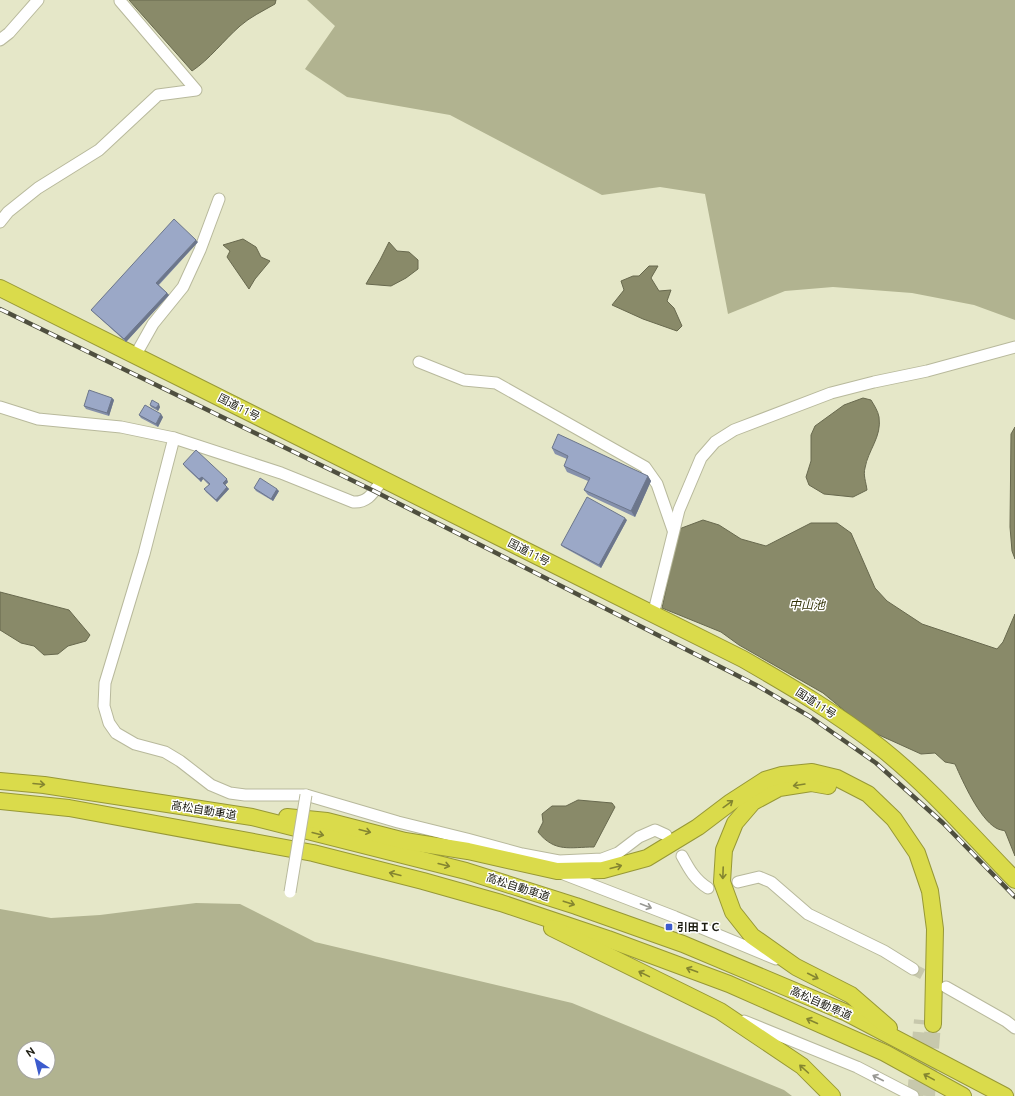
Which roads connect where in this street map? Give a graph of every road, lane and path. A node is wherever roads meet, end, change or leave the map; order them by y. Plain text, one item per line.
1 (38, 0) edge
2 (121, 0) edge
3 (0, 40) edge
4 (219, 199) dead end
5 (0, 222) edge
6 (0, 288) edge
7 (1015, 347) edge
8 (135, 356) junction
9 (419, 362) dead end
10 (0, 407) edge
11 (174, 438) junction
12 (383, 479) junction
13 (673, 530) junction
14 (653, 614) junction
15 (0, 781) edge
16 (306, 795) junction
17 (0, 801) edge
18 (188, 807) junction
19 (666, 835) dead end
20 (682, 856) dead end
21 (557, 871) junction
22 (1015, 880) edge
23 (738, 882) dead end
24 (708, 888) dead end
25 (290, 892) dead end
26 (501, 903) junction
27 (796, 967) junction
28 (913, 969) tunnel mouth
29 (946, 987) tunnel mouth
30 (720, 1011) junction
31 (1015, 1028) edge
32 (912, 1047) junction
33 (832, 1096) edge
34 (913, 1096) edge
35 (963, 1096) edge
36 (1005, 1096) edge

1 - 3 street
2 - 5 street
4 - 8 street
6 - 8 highway, 国道11号
7 - 13 street
8 - 12 highway, 国道11号
9 - 13 street
10 - 11 street
11 - 12 street
11 - 16 street
12 - 14 highway, 国道11号
13 - 14 street
14 - 22 highway, 国道11号
15 -> 18 highway, 高松自動車道
16 - 19 street
16 - 25 street, bridge
26 -> 17 highway, 高松自動車道
18 -> 21 highway
18 -> 32 highway, 高松自動車道
20 - 24 street
21 -> 27 street
21 -> 27 highway
23 - 28 street
30 -> 26 highway
35 -> 26 highway, 高松自動車道
27 -> 32 highway
29 - 31 street
33 -> 30 highway
34 -> 30 street
32 - 36 highway, 高松自動車道

